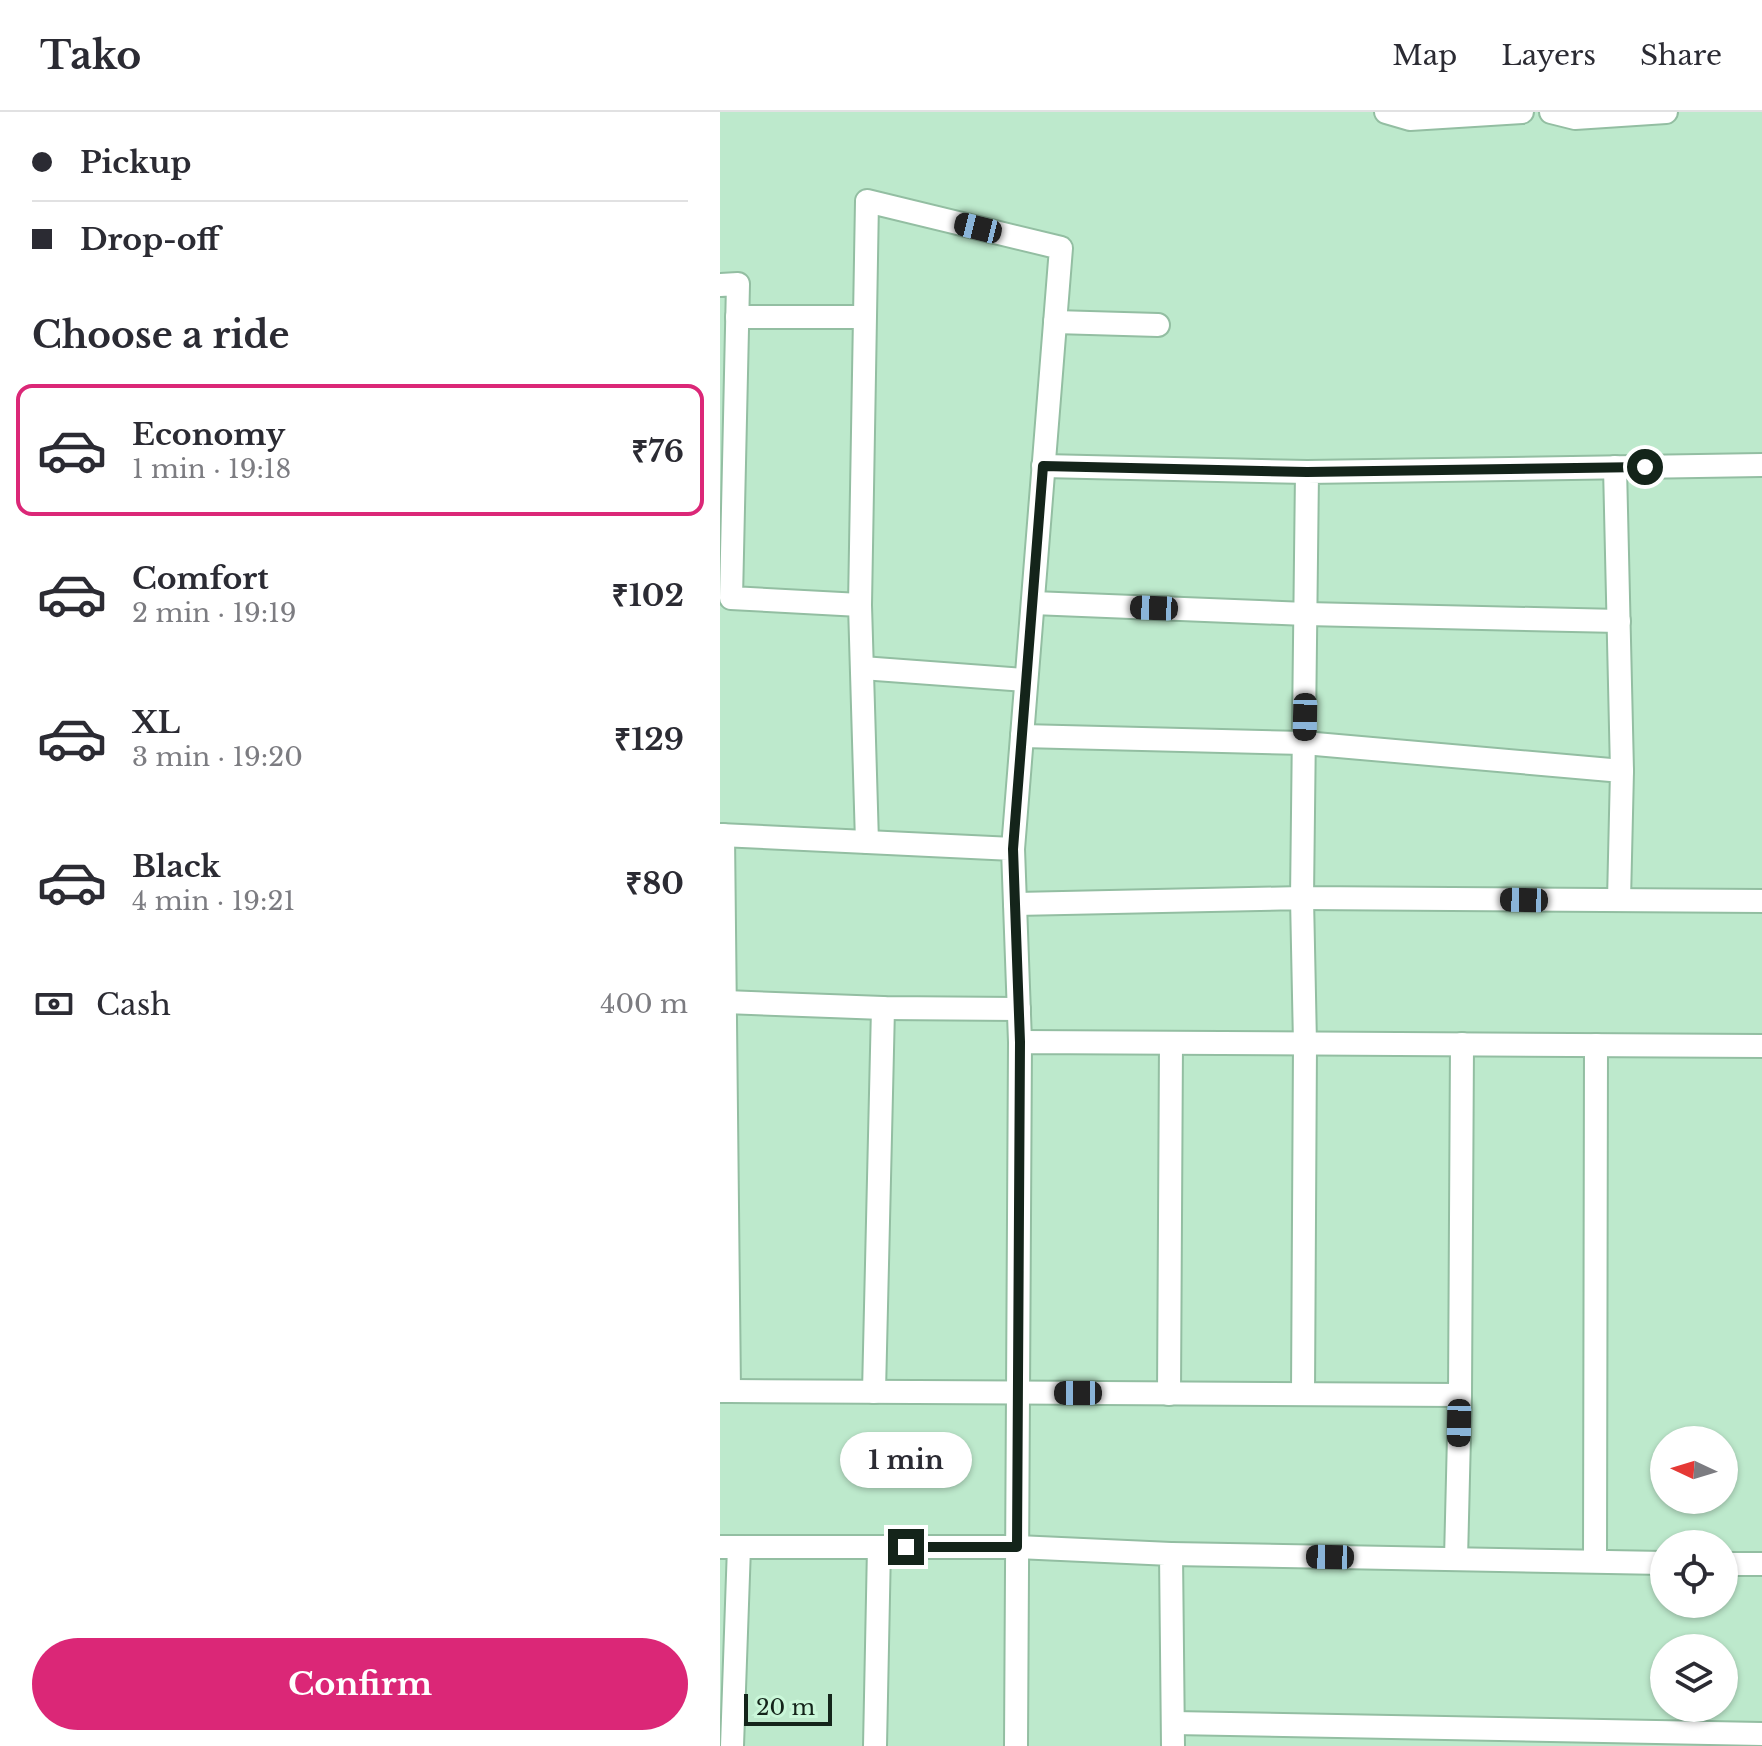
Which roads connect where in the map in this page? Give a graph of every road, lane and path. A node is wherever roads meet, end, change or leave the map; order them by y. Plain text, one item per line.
1 (1386, 112) edge
2 (1522, 112) edge
3 (1551, 112) edge
4 (1666, 112) edge
5 (720, 285) edge
6 (737, 317) junction
7 (863, 317) junction
8 (1055, 322) junction
9 (1158, 325) dead end
10 (1762, 465) edge
11 (1043, 466) junction
12 (1615, 467) junction
13 (1307, 472) junction
14 (1033, 603) junction
15 (860, 605) junction
16 (1306, 614) junction
17 (1619, 621) junction
18 (862, 668) junction
19 (1026, 680) junction
20 (1022, 736) junction
21 (1304, 743) junction
22 (1622, 771) junction
23 (722, 835) edge
24 (867, 842) junction
25 (1013, 849) junction
26 (1302, 898) junction
27 (1619, 900) junction
28 (1762, 901) edge
29 (1015, 904) junction
30 (725, 1002) junction
31 (883, 1008) junction
32 (1019, 1009) junction
33 (1020, 1042) junction
34 (1171, 1043) junction
35 (1305, 1044) junction
36 (1462, 1044) junction
37 (1596, 1045) junction
38 (1762, 1046) edge
39 (725, 1391) edge
40 (874, 1392) junction
41 (1018, 1393) junction
42 (1169, 1394) junction
43 (1303, 1394) junction
44 (1460, 1395) junction
45 (730, 1547) edge
46 (879, 1547) junction
47 (1017, 1547) junction
48 (1171, 1554) junction
49 (1456, 1559) junction
50 (1595, 1561) junction
51 (1650, 1563) edge
52 (1738, 1564) edge
53 (1762, 1564) edge
54 (1173, 1723) junction
55 (1762, 1734) edge
56 (732, 1746) edge
57 (875, 1746) edge
58 (1016, 1746) edge
59 (1173, 1746) edge

1 - 2 street
3 - 4 street
5 - 6 street
6 - 7 street
6 - 15 street
7 - 8 street
7 - 15 street
8 - 9 street
8 - 11 street
10 - 12 street
11 - 13 street
11 - 14 street
12 - 13 street
12 - 17 street
13 - 16 street
14 - 16 street
14 - 19 street
15 - 18 street
16 - 17 street
16 - 21 street
17 - 22 street
18 - 19 street
18 - 24 street
19 - 20 street
20 - 21 street
20 - 25 street
21 - 22 street
21 - 26 street
22 - 27 street
23 - 24 street
23 - 30 street
24 - 25 street
25 - 29 street
26 - 27 street
26 - 29 street
26 - 35 street
27 - 28 street
29 - 32 street
30 - 31 street
30 - 39 street
31 - 32 street
31 - 40 street
32 - 33 street
33 - 34 street
33 - 41 street
34 - 35 street
34 - 42 street
35 - 36 street
35 - 43 street
36 - 37 street
36 - 44 street
37 - 38 street
37 - 50 street
39 - 40 street
40 - 41 street
41 - 42 street
41 - 47 street
42 - 43 street
43 - 44 street
44 - 49 street
45 - 46 street
45 - 56 street
46 - 47 street
46 - 57 street
47 - 48 street
47 - 58 street
48 - 49 street
48 - 54 street
49 - 50 street
50 - 51 street
52 - 53 street
54 - 55 street
54 - 59 street

